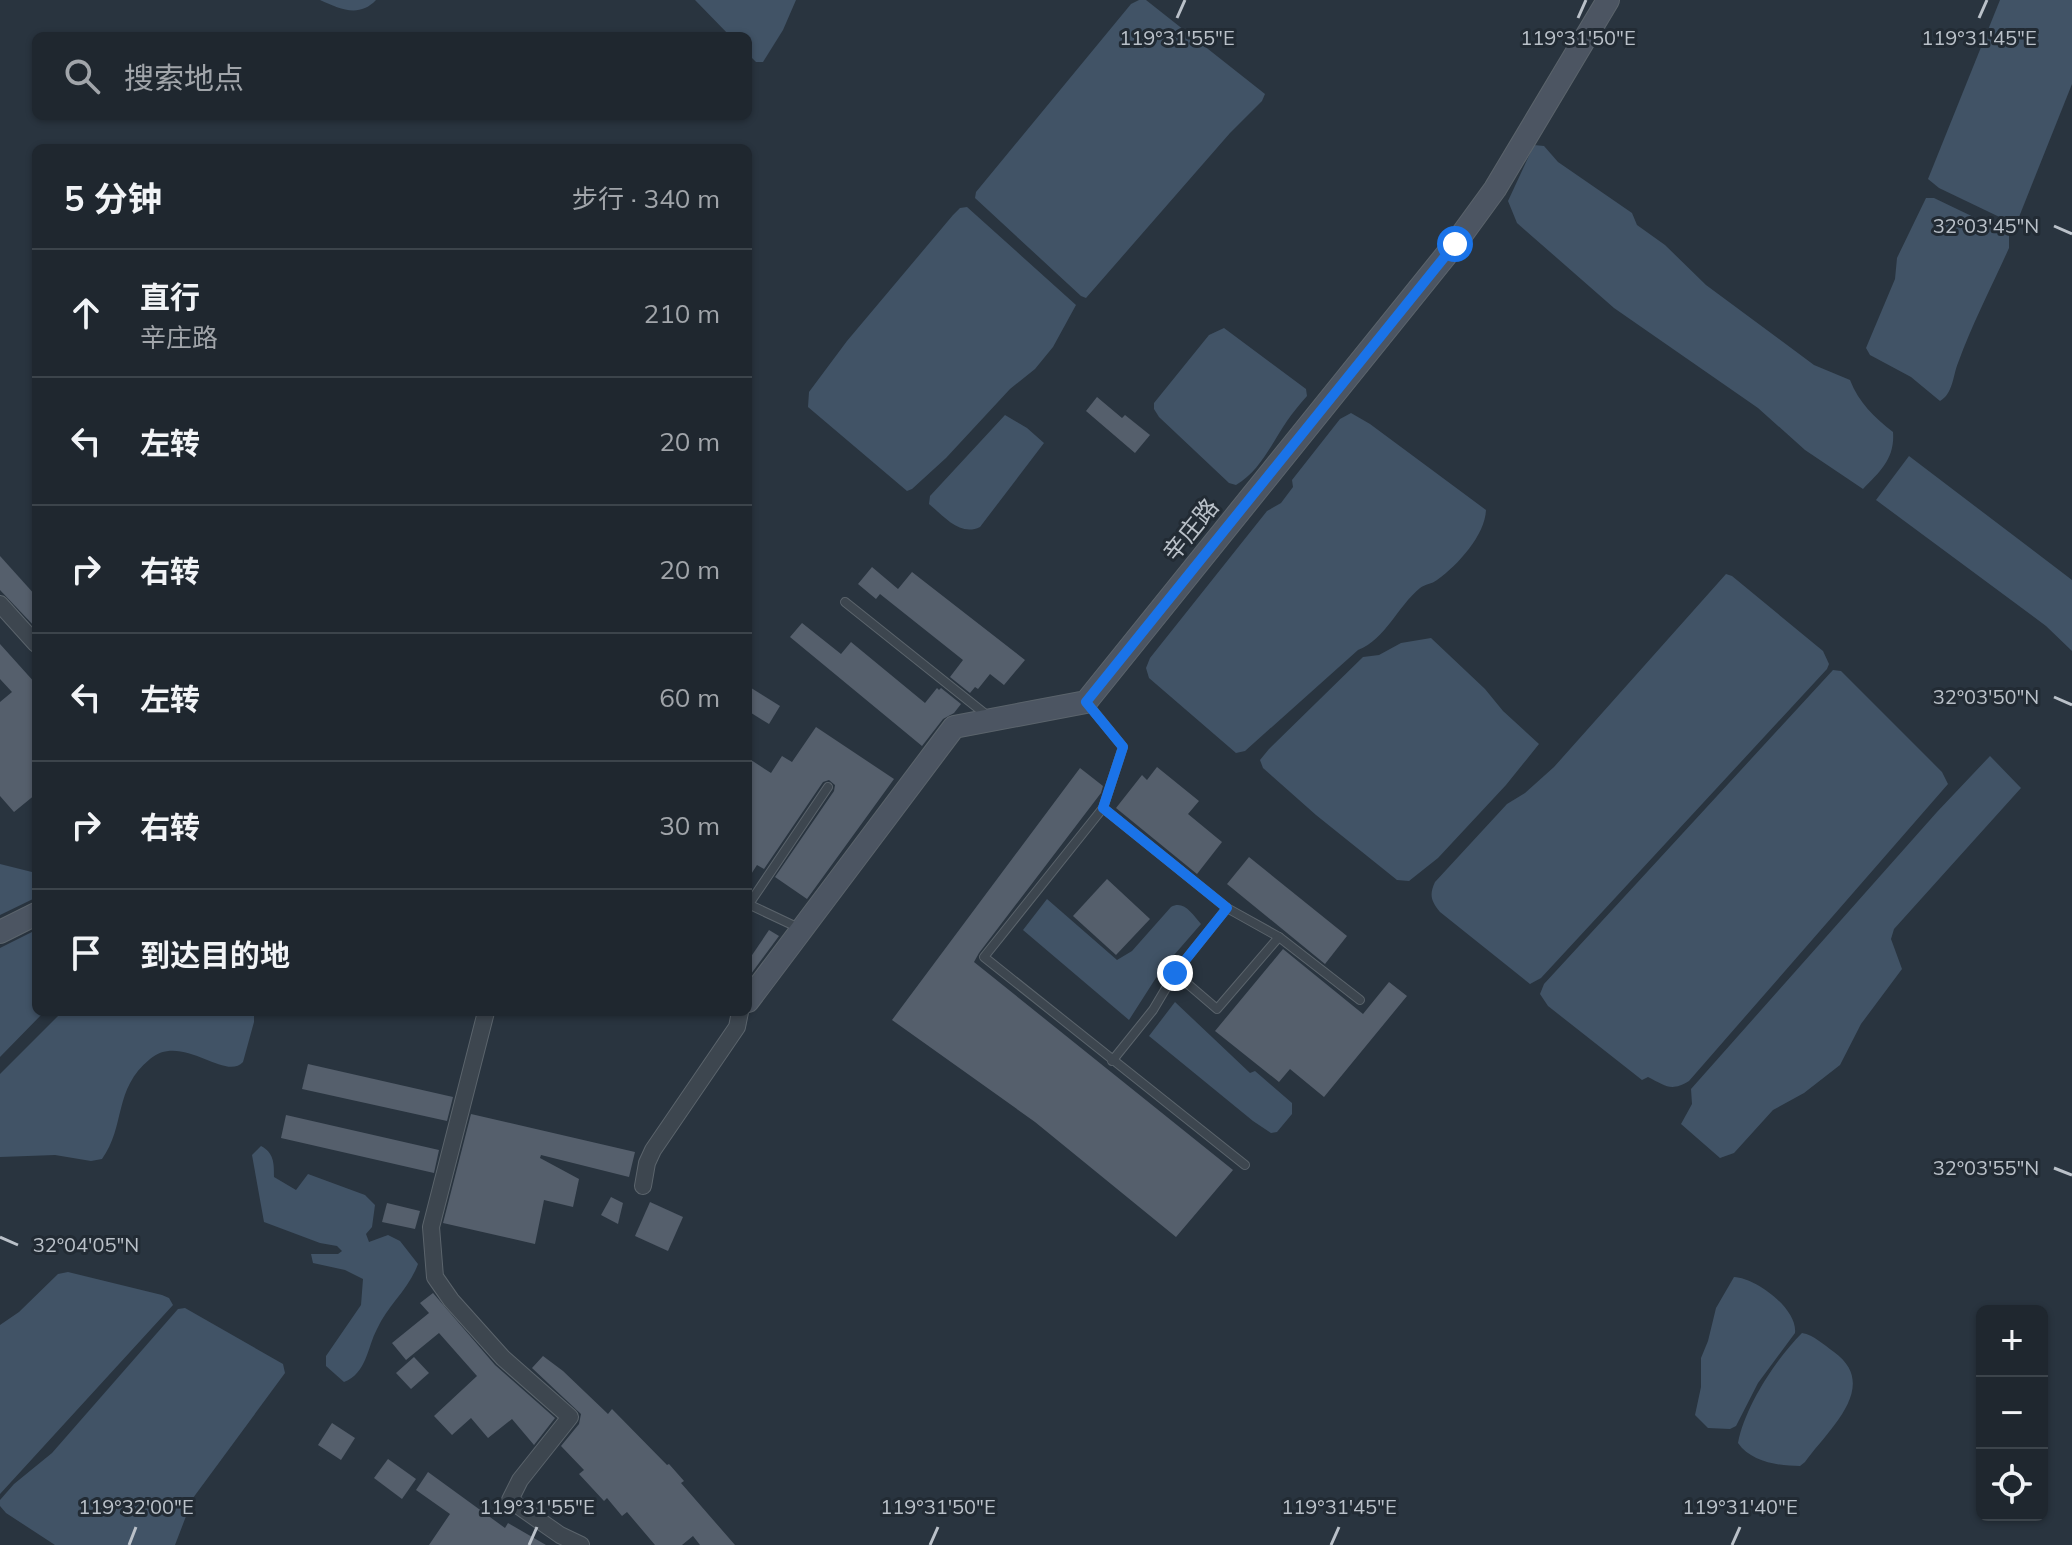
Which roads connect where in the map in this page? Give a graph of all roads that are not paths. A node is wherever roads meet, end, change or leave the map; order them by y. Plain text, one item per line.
1 (1608, 0) edge
2 (845, 602) dead end
3 (0, 604) edge
4 (32, 640) edge
5 (1086, 702) junction
6 (993, 720) junction
7 (828, 787) dead end
8 (1103, 808) junction
9 (752, 898) edge
10 (752, 906) edge
11 (1227, 908) junction
12 (32, 916) edge
13 (802, 929) junction
14 (0, 932) edge
15 (1279, 937) junction
16 (1175, 973) junction
17 (752, 996) edge
18 (1360, 1000) dead end
19 (485, 1016) edge
20 (739, 1016) edge
21 (1112, 1061) junction
22 (1245, 1165) dead end
23 (643, 1186) dead end
24 (581, 1545) edge

1 - 5 street, 辛庄路
2 - 6 lane
3 - 4 street
5 - 6 street
5 - 8 lane
6 - 13 street
7 - 9 lane
8 - 11 lane
8 - 21 lane
10 - 13 lane
11 - 15 lane
11 - 16 lane
12 - 14 street
13 - 17 street
15 - 16 lane
15 - 18 lane
16 - 21 lane
19 - 24 street
20 - 23 street
21 - 22 lane

